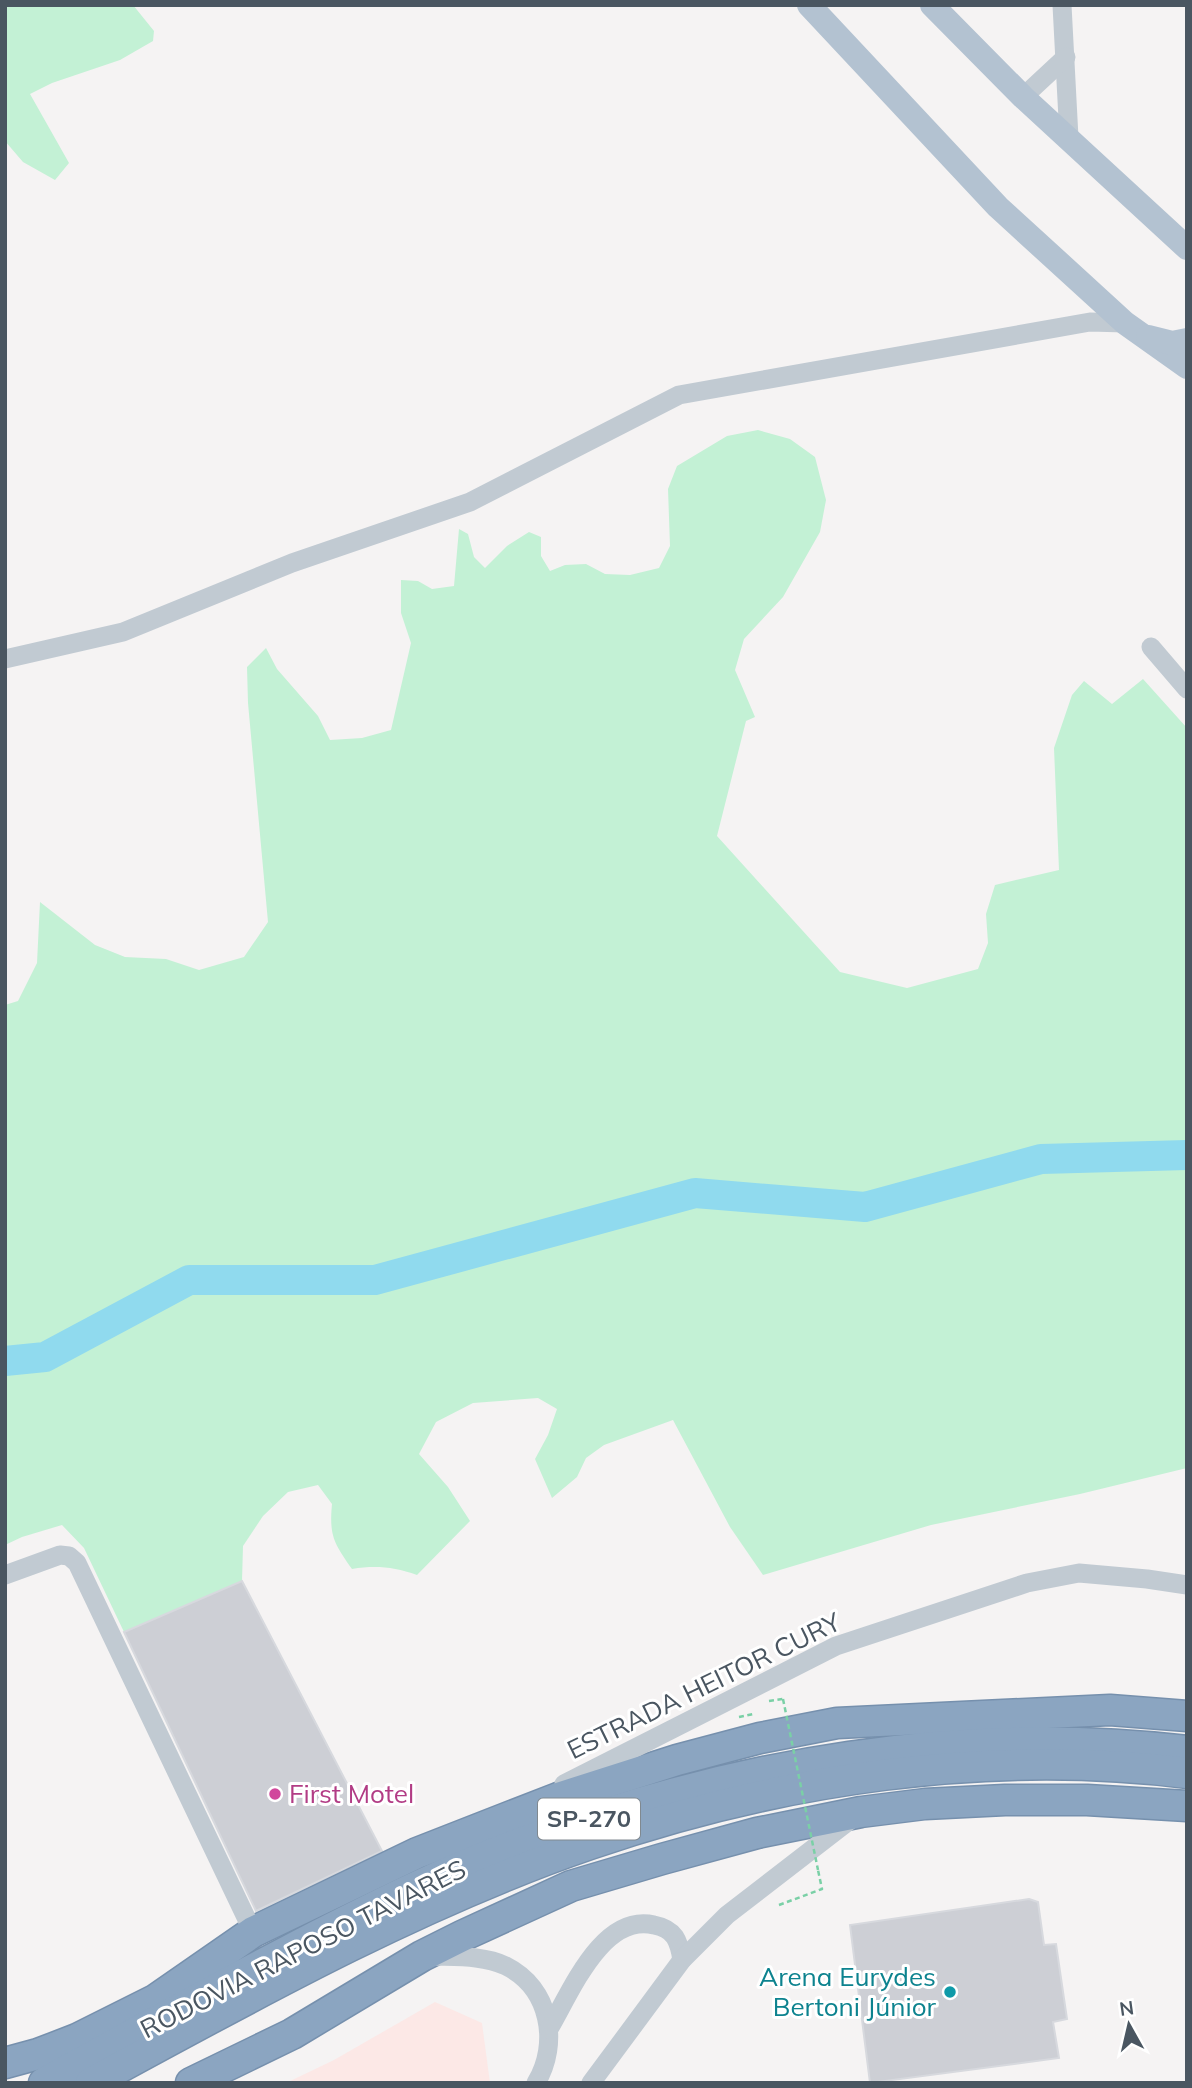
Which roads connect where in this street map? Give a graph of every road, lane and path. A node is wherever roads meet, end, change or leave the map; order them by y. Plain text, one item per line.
1 (809, 5) edge
2 (932, 5) edge
3 (1062, 5) edge
4 (1066, 57) junction
5 (1023, 97) junction
6 (1069, 138) junction
7 (1182, 241) edge
8 (1094, 296) junction
9 (1076, 324) junction
10 (1133, 328) junction
11 (1187, 340) edge
12 (1187, 367) edge
13 (1151, 647) dead end
14 (5, 659) edge
15 (1187, 689) edge
16 (5, 1575) edge
17 (1187, 1585) edge
18 (783, 1699) dead end
19 (1187, 1716) edge
20 (1183, 1755) edge
21 (1187, 1806) edge
22 (861, 1812) junction
23 (418, 1853) junction
24 (779, 1905) dead end
25 (253, 1931) junction
26 (422, 1956) junction
27 (682, 1960) junction
28 (549, 2029) junction
29 (5, 2063) edge
30 (44, 2083) edge
31 (91, 2083) edge
32 (191, 2083) edge
33 (536, 2083) edge
34 (591, 2083) edge

1 - 8 main road
2 - 5 main road
3 - 4 street
4 - 5 street
4 - 6 street
5 - 6 main road
6 - 7 main road
8 - 9 street
8 - 10 main road
9 - 10 street
9 - 14 street
10 - 11 main road
10 - 12 main road
13 - 15 street
16 - 25 street
17 - 23 street, ESTRADA HEITOR CURY
18 - 24 path, bridge
19 - 23 highway, RODOVIA RAPOSO TAVARES / SP-270
20 - 30 highway, RODOVIA RAPOSO TAVARES / SP-270
20 - 31 highway, RODOVIA RAPOSO TAVARES / SP-270
21 - 22 highway, SP-270
22 - 26 highway, SP-270
22 - 27 street
23 - 25 highway, RODOVIA RAPOSO TAVARES / SP-270
25 - 29 highway, RODOVIA RAPOSO TAVARES / SP-270
26 - 28 street
26 - 32 highway, SP-270
27 - 28 street
27 - 34 street
28 - 33 street

